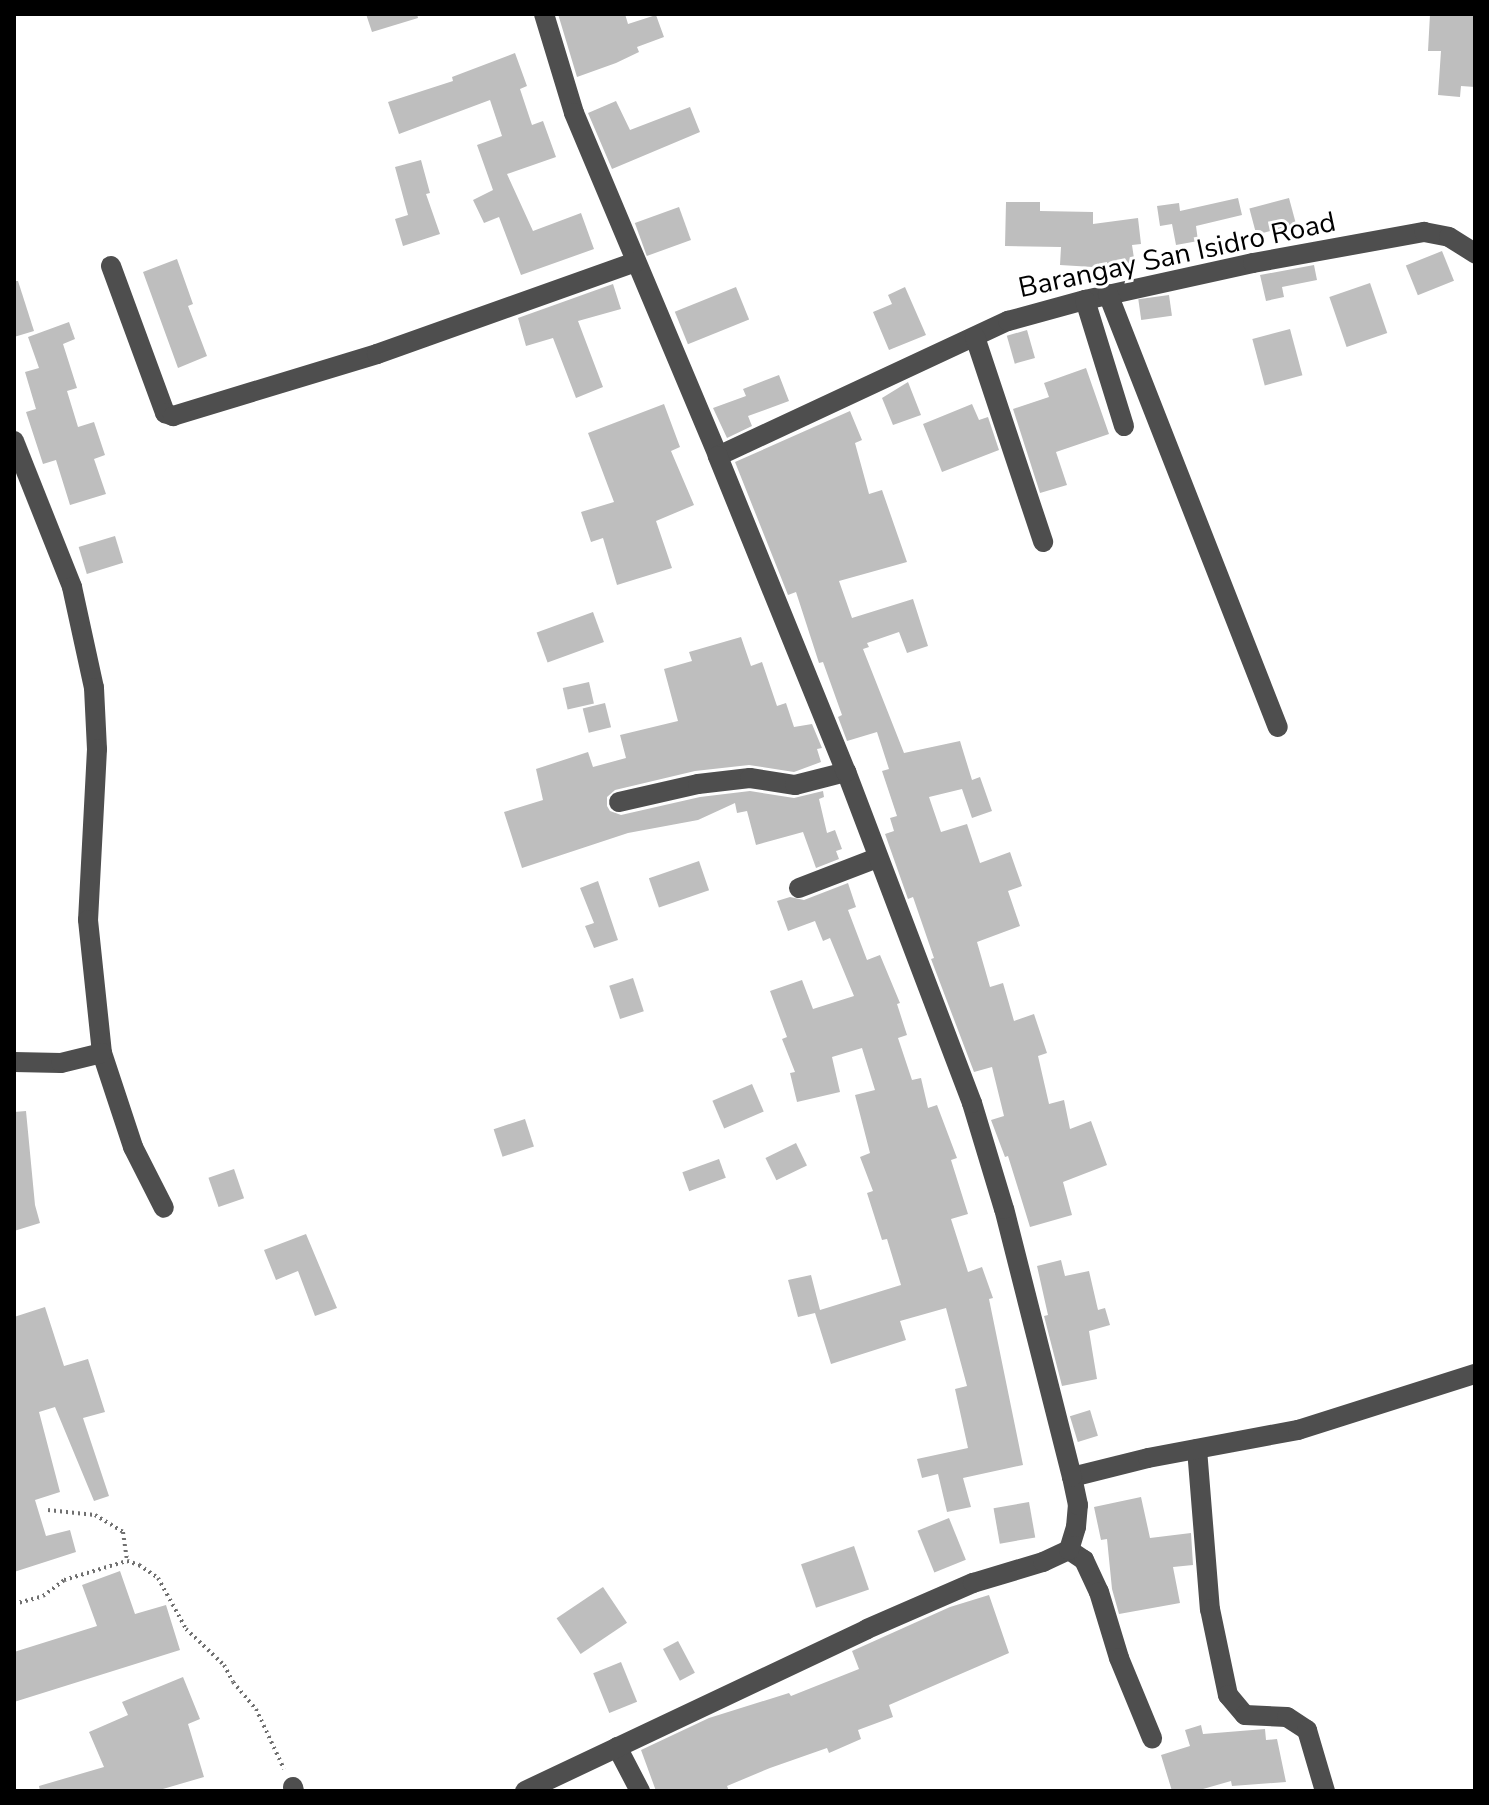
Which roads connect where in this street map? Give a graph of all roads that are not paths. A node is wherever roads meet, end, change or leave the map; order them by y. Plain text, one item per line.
1 (544, 14) edge
2 (1474, 250) edge
3 (636, 262) junction
4 (111, 266) dead end
5 (1108, 294) junction
6 (1085, 300) junction
7 (975, 337) junction
8 (1124, 426) dead end
9 (14, 441) edge
10 (718, 456) junction
11 (1043, 542) dead end
12 (1278, 727) dead end
13 (846, 772) junction
14 (619, 802) dead end
15 (877, 858) junction
16 (799, 888) dead end
17 (102, 1053) junction
18 (14, 1062) edge
19 (164, 1208) dead end
20 (1475, 1374) edge
21 (1197, 1449) junction
22 (1072, 1477) junction
23 (1069, 1550) junction
24 (1152, 1738) dead end
25 (617, 1747) junction
26 (525, 1791) edge
27 (640, 1791) edge
28 (1325, 1791) edge

1 - 3 street
2 - 5 street, Barangay San Isidro Road
3 - 4 street
3 - 10 street
5 - 6 street, Barangay San Isidro Road
5 - 12 street
6 - 7 street, Barangay San Isidro Road
6 - 8 street
7 - 10 street, Barangay San Isidro Road
7 - 11 street
9 - 17 street
10 - 13 street
13 - 14 street
13 - 15 street
15 - 16 street
15 - 22 street
17 - 18 street
17 - 19 street
20 - 21 street
21 - 22 street
21 - 28 street
22 - 23 street
23 - 24 street
23 - 25 street
25 - 26 street
25 - 27 street

